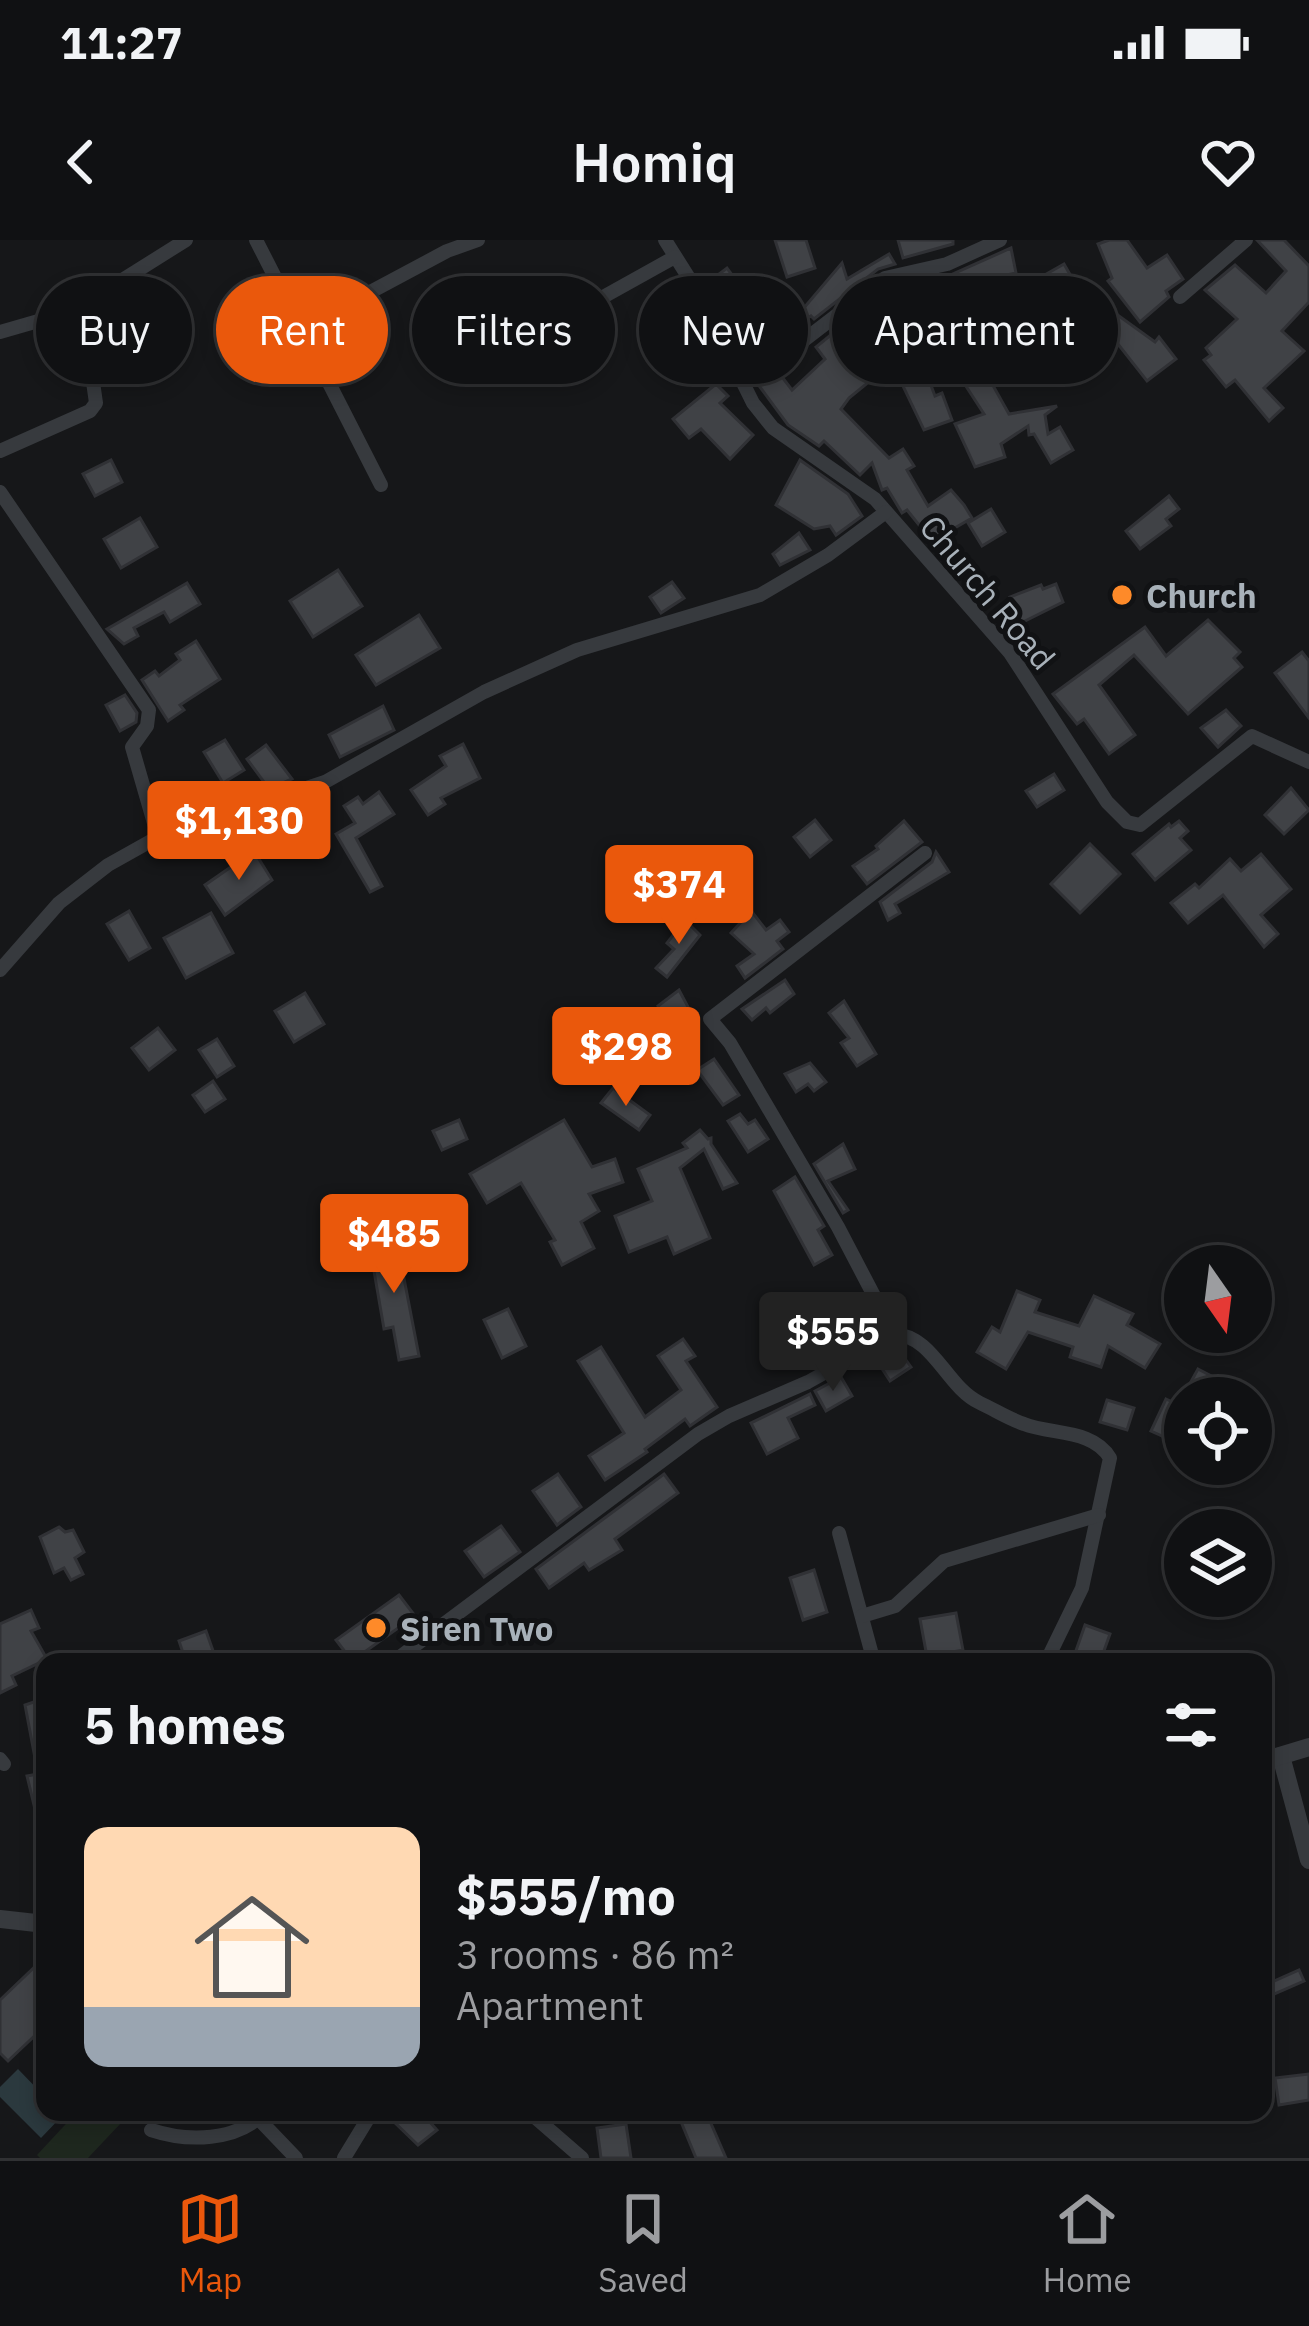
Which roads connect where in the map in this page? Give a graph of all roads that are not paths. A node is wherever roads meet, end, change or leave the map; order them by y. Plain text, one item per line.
1 (186, 240) edge
2 (256, 240) edge
3 (478, 240) edge
4 (665, 240) edge
5 (1000, 240) edge
6 (1246, 240) edge
7 (675, 256) junction
8 (127, 276) edge
9 (275, 276) edge
10 (688, 276) edge
11 (388, 282) edge
12 (615, 290) edge
13 (1180, 298) dead end
14 (36, 322) edge
15 (0, 332) edge
16 (808, 336) edge
17 (96, 384) edge
18 (331, 384) edge
19 (745, 384) edge
20 (0, 451) edge
21 (381, 485) dead end
22 (0, 492) edge
23 (886, 512) junction
24 (1309, 762) edge
25 (158, 837) junction
26 (925, 853) dead end
27 (3, 962) edge
28 (894, 1334) junction
29 (1099, 1515) junction
30 (839, 1533) dead end
31 (862, 1616) junction
32 (405, 1653) edge
33 (872, 1653) edge
34 (1050, 1653) edge
35 (1309, 1747) edge
36 (1272, 1759) edge
37 (1309, 1861) edge
38 (0, 1919) edge
39 (36, 1923) edge
40 (247, 2121) edge
41 (265, 2121) edge
42 (367, 2121) edge
43 (539, 2121) edge
44 (151, 2130) dead end
45 (296, 2158) edge
46 (344, 2158) edge
47 (582, 2158) edge

1 - 8 street
2 - 9 street
3 - 11 street
4 - 7 street, Church Road
5 - 16 street
6 - 13 street
7 - 10 street, Church Road
7 - 12 street
14 - 15 street
17 - 20 street
18 - 21 street
19 - 23 street, Church Road
22 - 25 street
23 - 24 street, Church Road
23 - 25 street
25 - 27 street
26 - 28 street
28 - 29 street
28 - 32 street
29 - 31 street
29 - 34 street
30 - 31 street
31 - 33 street
35 - 36 street
36 - 37 street
38 - 39 street
40 - 44 street
41 - 45 street
42 - 46 street
43 - 47 street

